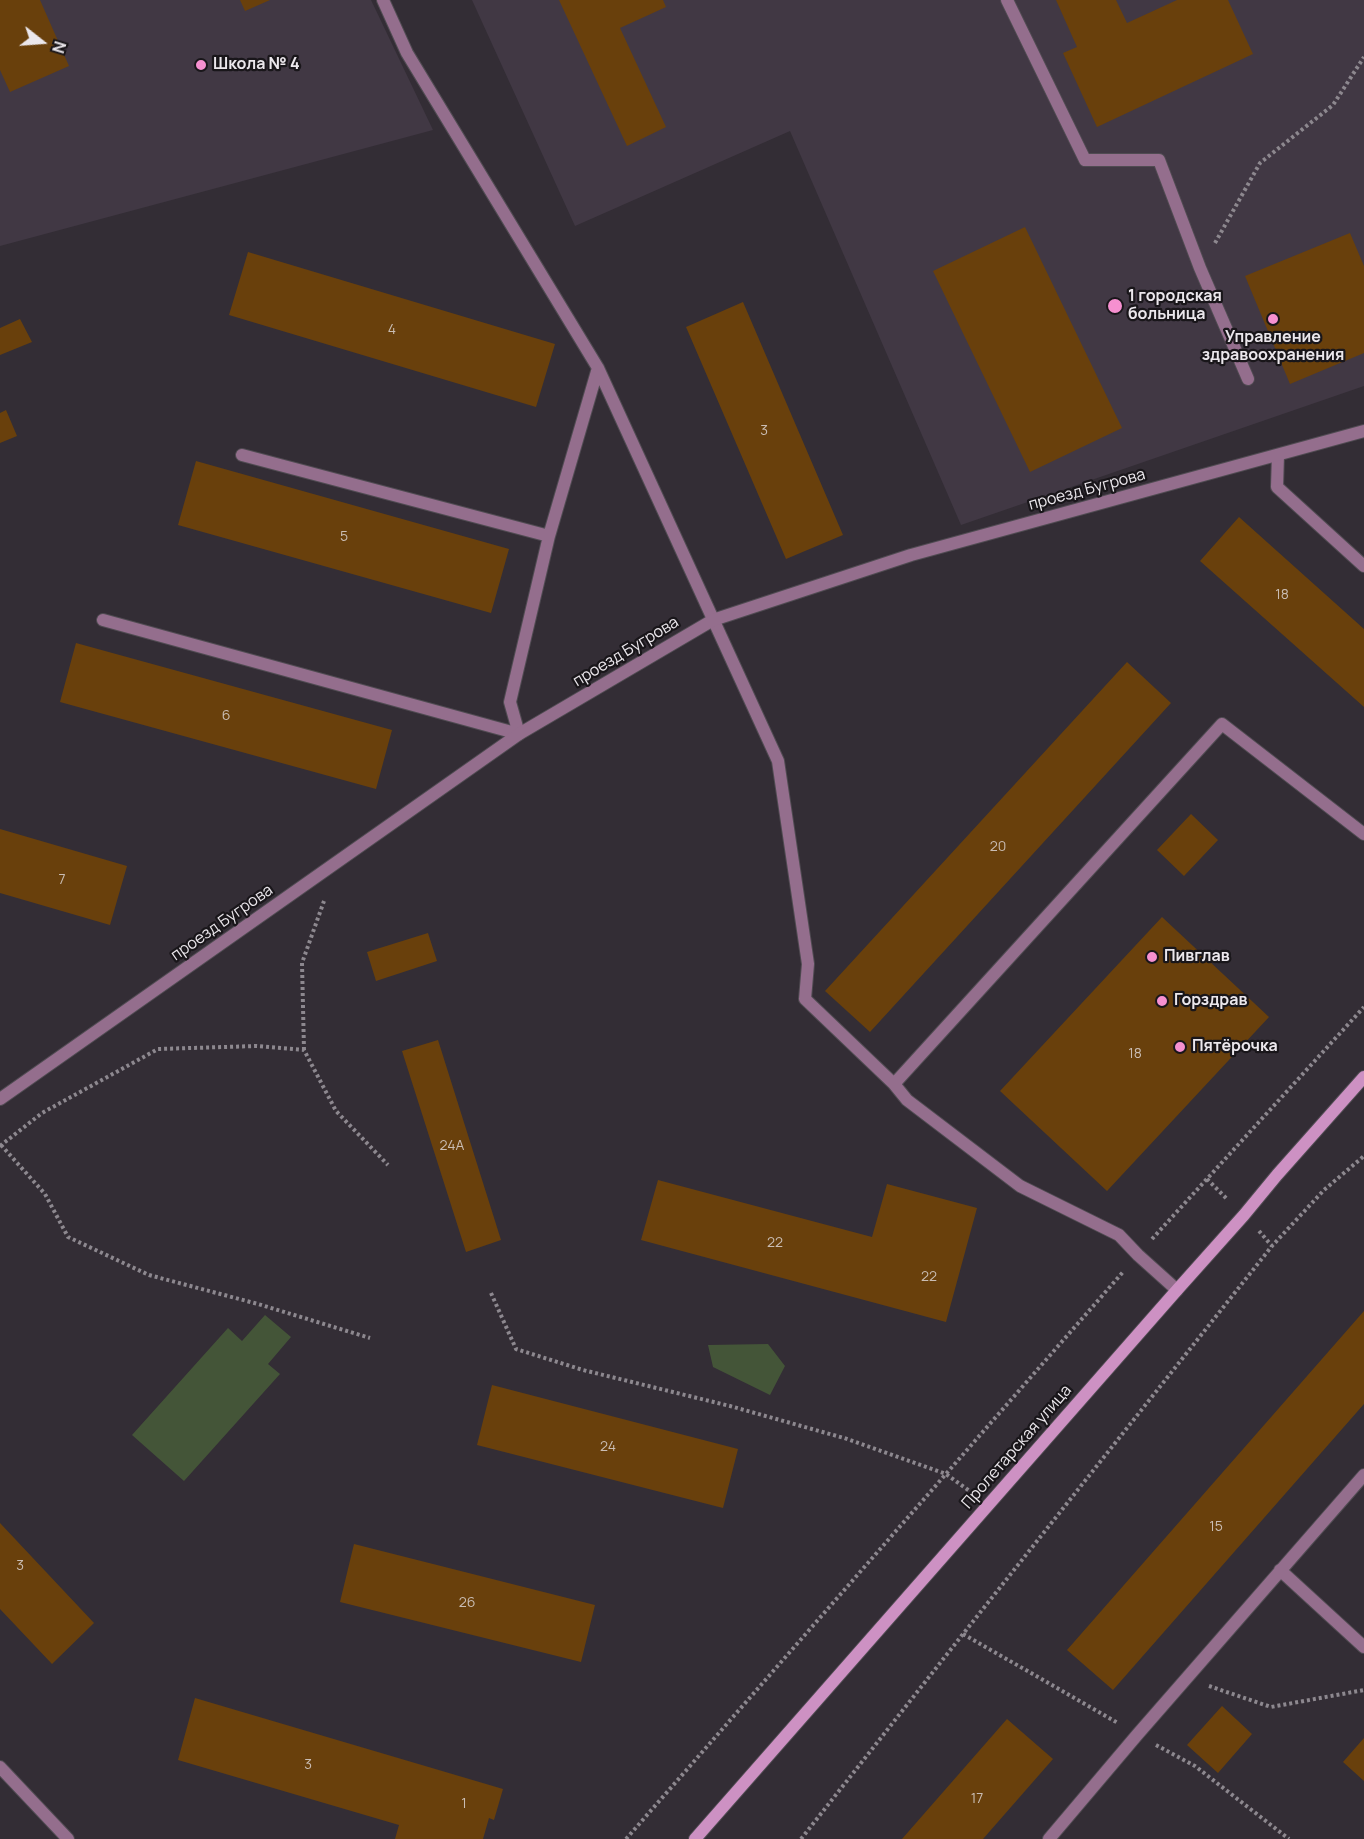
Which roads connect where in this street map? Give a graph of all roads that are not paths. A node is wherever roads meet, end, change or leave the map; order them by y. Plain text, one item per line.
1 (383, 0) edge
2 (1007, 0) edge
3 (598, 368) junction
4 (1248, 378) dead end
5 (1364, 431) edge
6 (242, 455) dead end
7 (1278, 455) junction
8 (549, 536) junction
9 (1364, 566) edge
10 (103, 620) dead end
11 (713, 620) junction
12 (519, 734) junction
13 (1364, 834) edge
14 (1364, 1077) edge
15 (894, 1084) junction
16 (0, 1100) edge
17 (1176, 1290) junction
18 (1364, 1474) edge
19 (1280, 1570) junction
20 (1364, 1647) edge
21 (0, 1767) edge
22 (68, 1839) edge
23 (695, 1839) edge
24 (1049, 1839) edge

1 - 3 street
2 - 4 street
3 - 8 street
3 - 11 street
5 - 7 street, проезд Бугрова
6 - 8 street
7 - 9 street
7 - 11 street, проезд Бугрова
8 - 12 street
10 - 12 street
11 - 12 street, проезд Бугрова
11 - 15 street
12 - 16 street, проезд Бугрова
13 - 15 street
14 - 17 main road, Пролетарская улица
15 - 17 street
17 - 23 main road, Пролетарская улица
18 - 19 street
19 - 20 street
19 - 24 street
21 - 22 street

